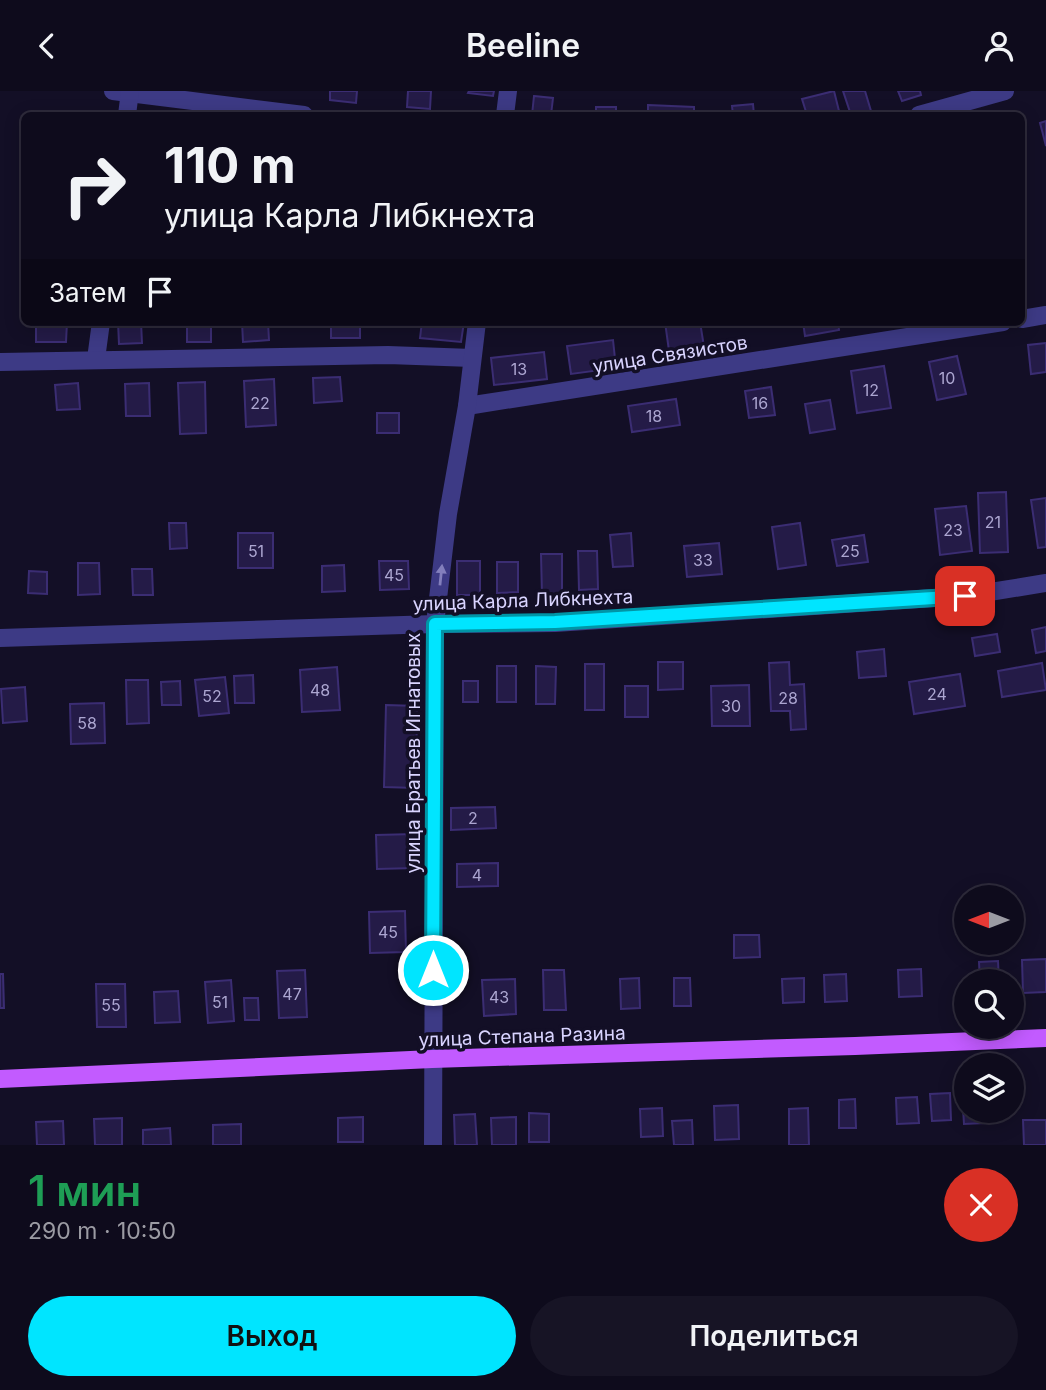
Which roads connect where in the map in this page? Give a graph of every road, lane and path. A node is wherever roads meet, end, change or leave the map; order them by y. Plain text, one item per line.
1 (508, 91) edge
2 (1005, 91) edge
3 (124, 92) edge
4 (127, 112) edge
5 (276, 112) edge
6 (505, 112) edge
7 (930, 112) edge
8 (1046, 315) edge
9 (1025, 318) edge
10 (100, 326) edge
11 (476, 326) edge
12 (977, 326) edge
13 (472, 358) junction
14 (96, 359) junction
15 (0, 362) edge
16 (467, 406) junction
17 (1046, 583) edge
18 (435, 624) junction
19 (0, 638) edge
20 (1046, 1038) edge
21 (432, 1059) junction
22 (0, 1079) edge
23 (433, 1145) edge

1 - 6 street
2 - 7 street
3 - 4 street
3 - 5 street
8 - 9 street
10 - 14 street
11 - 13 street, улица Братьев Игнатовых
12 - 16 street, улица Связистов
13 - 14 street
13 - 16 street, улица Братьев Игнатовых
14 - 15 street
18 -> 16 street, улица Братьев Игнатовых
17 - 18 street, улица Карла Либкнехта
18 - 19 street, улица Карла Либкнехта
18 - 21 street, улица Братьев Игнатовых
20 - 21 main road, улица Степана Разина
21 - 22 main road, улица Степана Разина
21 - 23 street, улица Братьев Игнатовых

